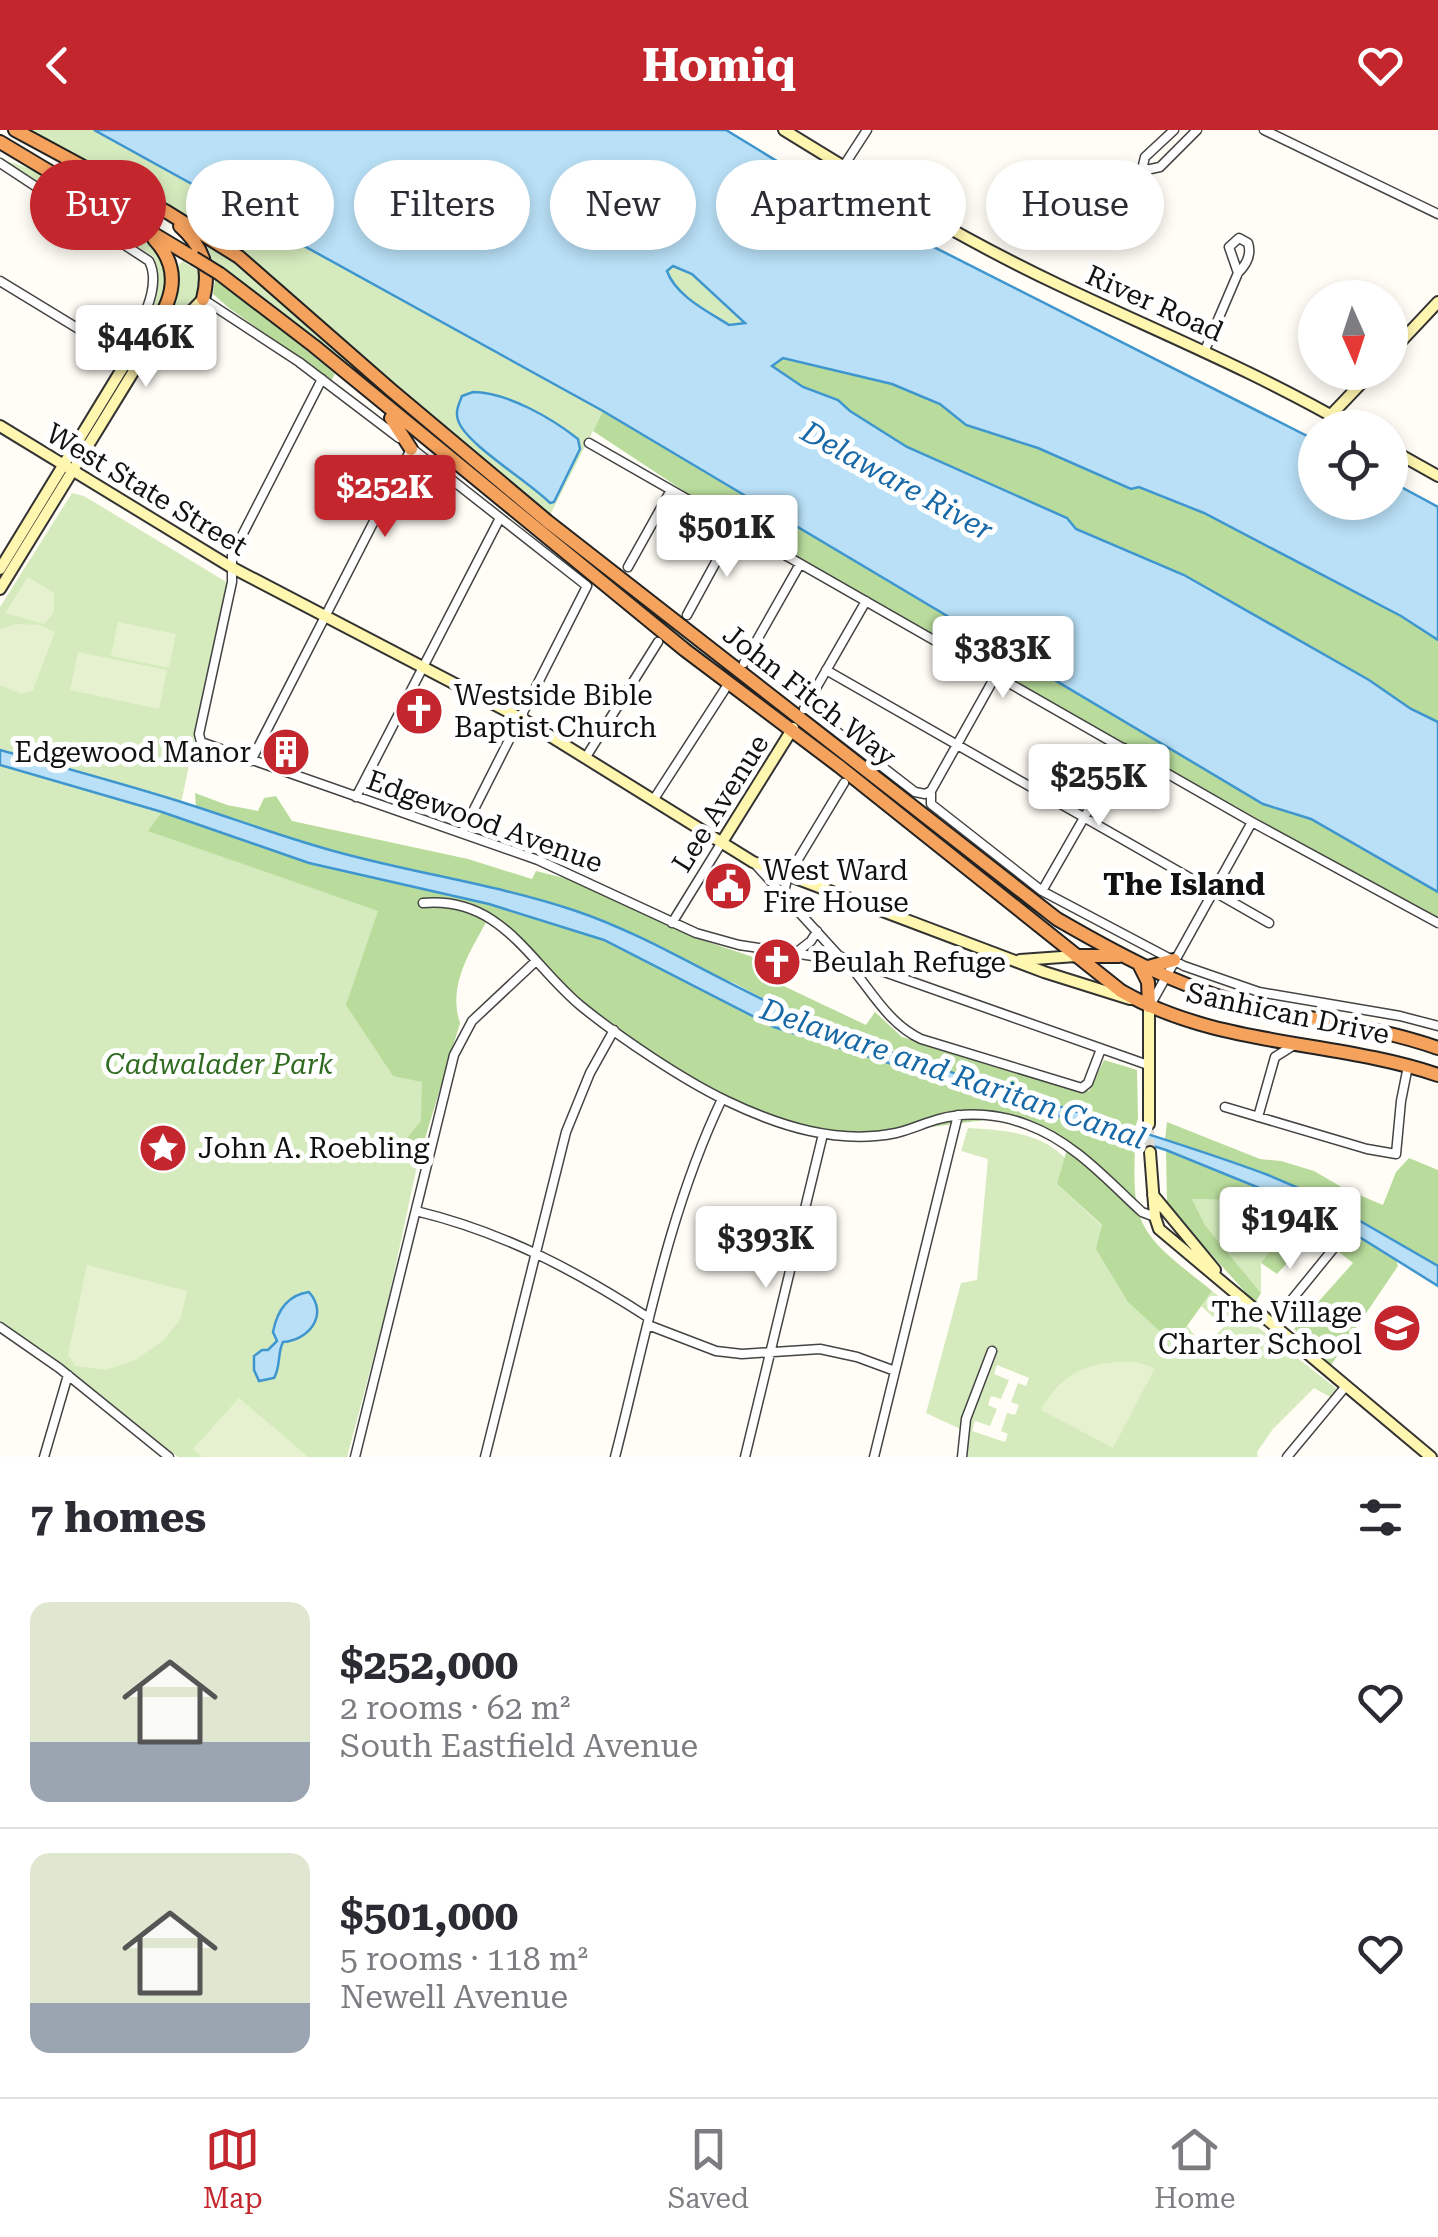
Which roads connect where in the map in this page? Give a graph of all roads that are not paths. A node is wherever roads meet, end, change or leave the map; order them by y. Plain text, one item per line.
1 (15, 130) edge
2 (784, 130) edge
3 (867, 130) edge
4 (1174, 130) edge
5 (1197, 130) edge
6 (1264, 130) edge
7 (0, 142) edge
8 (0, 155) edge
9 (31, 160) edge
10 (71, 160) edge
11 (833, 160) edge
12 (848, 160) edge
13 (0, 163) edge
14 (30, 163) edge
15 (166, 213) edge
16 (1438, 214) edge
17 (166, 217) edge
18 (966, 235) edge
19 (166, 241) edge
20 (163, 250) edge
21 (1238, 273) dead end
22 (0, 281) edge
23 (203, 299) junction
24 (1438, 302) edge
25 (1408, 334) edge
26 (1205, 350) junction
27 (128, 360) junction
28 (322, 379) junction
29 (354, 380) junction
30 (1355, 390) edge
31 (1322, 410) edge
32 (1337, 410) edge
33 (0, 426) edge
34 (589, 443) dead end
35 (411, 448) junction
36 (1408, 459) edge
37 (69, 467) junction
38 (1438, 476) edge
39 (671, 490) junction
40 (500, 518) junction
41 (735, 528) junction
42 (800, 564) junction
43 (232, 567) junction
44 (628, 567) dead end
45 (2, 573) edge
46 (0, 588) edge
47 (866, 602) junction
48 (686, 614) dead end
49 (325, 617) junction
50 (658, 642) dead end
51 (744, 663) dead end
52 (422, 667) junction
53 (826, 670) junction
54 (996, 676) junction
55 (724, 689) dead end
56 (802, 712) junction
57 (521, 718) junction
58 (792, 730) junction
59 (956, 744) junction
60 (1124, 748) junction
61 (586, 757) junction
62 (250, 760) junction
63 (844, 783) dead end
64 (931, 791) junction
65 (356, 796) junction
66 (654, 799) junction
67 (1084, 817) junction
68 (1252, 822) junction
69 (462, 833) junction
70 (722, 842) junction
71 (753, 862) junction
72 (788, 876) junction
73 (1213, 890) junction
74 (1042, 892) junction
75 (784, 895) junction
76 (422, 903) dead end
77 (1269, 923) dead end
78 (672, 924) junction
79 (1438, 924) edge
80 (817, 931) junction
81 (796, 953) junction
82 (1108, 955) junction
83 (1076, 956) junction
84 (841, 957) junction
85 (1014, 960) junction
86 (1174, 960) junction
87 (536, 961) junction
88 (1137, 963) junction
89 (1167, 977) junction
90 (1104, 979) junction
91 (1145, 1004) junction
92 (1312, 1018) junction
93 (1438, 1026) edge
94 (614, 1030) junction
95 (1259, 1038) junction
96 (1302, 1045) junction
97 (1438, 1048) edge
98 (1100, 1049) junction
99 (1272, 1062) junction
100 (1148, 1066) junction
101 (1408, 1066) junction
102 (1438, 1075) edge
103 (722, 1099) junction
104 (1225, 1107) dead end
105 (958, 1115) junction
106 (1258, 1117) junction
107 (1149, 1124) tunnel mouth
108 (823, 1134) junction
109 (1150, 1152) tunnel mouth
110 (1153, 1195) junction
111 (416, 1211) junction
112 (1154, 1217) junction
113 (1338, 1243) dead end
114 (1196, 1247) junction
115 (536, 1251) junction
116 (1225, 1283) junction
117 (648, 1322) junction
118 (1272, 1324) junction
119 (0, 1328) edge
120 (992, 1350) dead end
121 (770, 1352) junction
122 (895, 1371) junction
123 (68, 1375) junction
124 (1346, 1386) junction
125 (44, 1457) edge
126 (168, 1457) edge
127 (354, 1457) edge
128 (485, 1457) edge
129 (615, 1457) edge
130 (744, 1457) edge
131 (874, 1457) edge
132 (962, 1457) edge
133 (1287, 1457) edge
134 (1432, 1457) edge

1 - 10 highway, John Fitch Way
2 - 11 main road, River Road
3 - 12 street
4 - 5 street
6 - 16 street
7 - 9 highway, John Fitch Way
8 - 14 highway
13 - 27 street
15 - 56 highway, John Fitch Way
17 - 23 highway
18 - 26 main road, River Road
19 - 29 highway, John Fitch Way, bridge
20 - 27 highway
21 - 26 street
22 - 27 street
23 - 28 street
23 - 37 main road
24 - 25 main road
26 - 31 main road, River Road
27 - 37 main road
28 - 35 street
28 - 43 street
29 - 35 highway
29 - 58 highway, John Fitch Way
30 - 32 main road
33 - 37 main road, West State Street
34 - 39 street
35 - 40 street
35 - 49 street
36 - 38 main road
37 - 43 main road, West State Street
37 - 45 main road
39 - 41 street
39 - 44 street
40 - 52 street
40 - 57 street
41 - 42 street
41 - 48 street
42 - 47 street
42 - 51 street
43 - 49 main road, West State Street
43 - 62 street, Edgewood Avenue
45 - 46 main road
47 - 53 street, Lee Avenue
47 - 54 street
49 - 52 main road, West State Street
49 - 62 street
50 - 61 street
52 - 57 main road, West State Street
52 - 65 street
53 - 56 street, Lee Avenue
53 - 59 street
54 - 59 street
54 - 60 street
55 - 66 street
56 - 58 main road, Lee Avenue
56 - 64 street
56 - 88 highway, John Fitch Way
57 - 61 main road, West State Street
57 - 69 street
58 - 70 main road, Lee Avenue
58 - 83 highway, John Fitch Way
59 - 64 street
59 - 67 street
60 - 67 street
60 - 68 street
61 - 66 main road, West State Street
62 - 65 street, Edgewood Avenue
63 - 72 street
64 - 74 street
65 - 69 street, Edgewood Avenue
66 - 70 main road, West State Street
67 - 73 street
67 - 74 street
68 - 73 street
68 - 79 street
69 - 78 street, Edgewood Avenue
70 - 71 main road, West State Street
70 - 78 street, Lee Avenue
71 - 72 main road, Sanhican Drive
71 - 75 street, West State Street
72 - 75 street
72 - 85 main road, Sanhican Drive
73 - 77 street
73 - 86 street
74 - 86 street
75 - 80 street, West State Street
76 - 87 street
78 - 81 street, Edgewood Avenue
80 - 81 street
80 - 84 street, West State Street
81 - 84 street, Edgewood Avenue
82 - 83 highway
82 - 88 highway
82 - 90 highway
83 - 85 main road, Sanhican Drive
83 - 90 highway, John Fitch Way
84 - 98 street, Edgewood Avenue
84 - 98 street, West State Street
85 - 91 main road, Sanhican Drive
86 - 88 highway
86 - 89 street
86 - 93 street
87 - 94 street
87 - 111 street
88 - 89 highway, John Fitch Way
88 - 91 highway
89 - 91 street
89 - 92 highway, John Fitch Way
90 - 91 highway, John Fitch Way
91 - 95 highway, Sanhican Drive
91 - 100 main road
92 - 96 highway
92 - 97 highway, John Fitch Way
94 - 103 street
94 - 115 street
95 - 96 highway, Sanhican Drive
95 - 99 street
96 - 99 street
96 - 101 highway, Sanhican Drive
98 - 100 street, Edgewood Avenue
99 - 106 street
100 - 107 main road
101 - 102 highway, Sanhican Drive
101 - 106 street
103 - 108 street
103 - 117 street
104 - 106 street
105 - 108 street
105 - 112 street
105 - 122 street
108 - 121 street
109 - 110 main road
110 - 112 main road
110 - 114 main road
111 - 115 street
111 - 127 street
112 - 114 main road
112 - 116 main road
113 - 118 street
114 - 116 main road
115 - 117 street
115 - 128 street
116 - 118 main road
117 - 121 street
117 - 129 street
118 - 124 main road
119 - 123 street
120 - 132 street
121 - 122 street
121 - 130 street
122 - 131 street
123 - 125 street
123 - 126 street
124 - 133 street
124 - 134 main road

